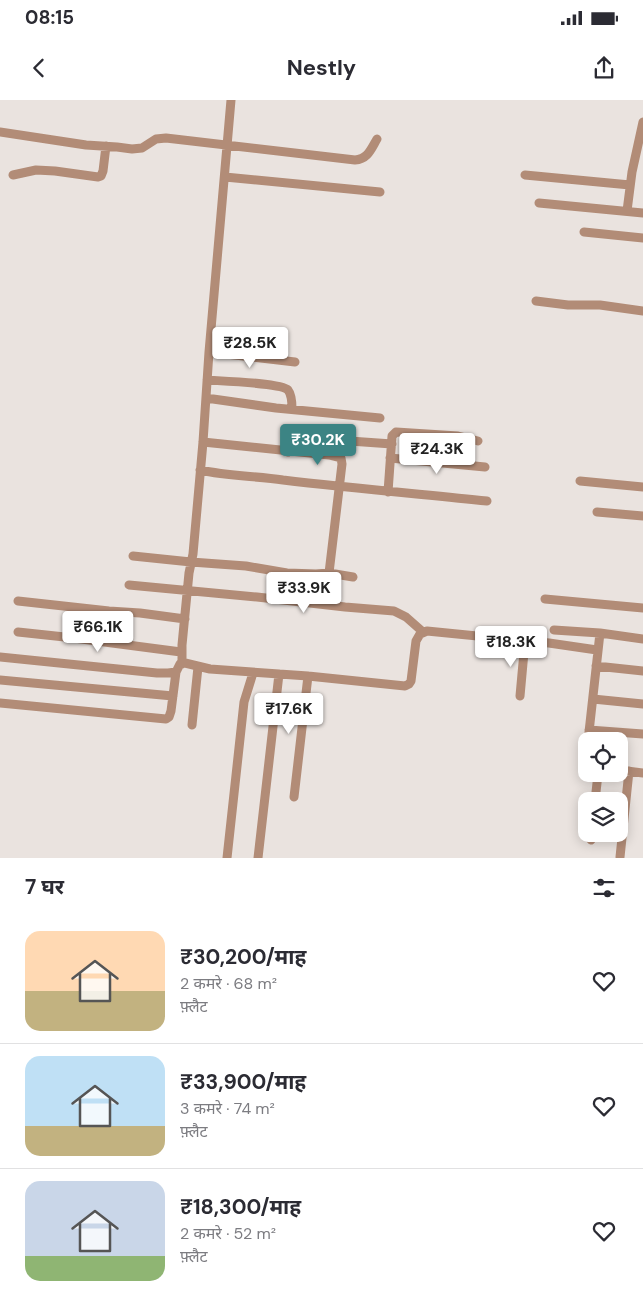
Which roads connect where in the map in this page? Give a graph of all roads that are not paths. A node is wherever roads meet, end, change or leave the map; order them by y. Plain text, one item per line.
1 (231, 100) edge
2 (643, 122) edge
3 (0, 132) edge
4 (377, 139) dead end
5 (228, 145) junction
6 (106, 146) junction
7 (13, 174) dead end
8 (525, 175) dead end
9 (225, 177) junction
10 (630, 185) junction
11 (380, 192) dead end
12 (539, 203) dead end
13 (627, 211) junction
14 (643, 213) edge
15 (584, 232) dead end
16 (643, 238) edge
17 (536, 301) dead end
18 (643, 311) edge
19 (209, 352) junction
20 (295, 362) dead end
21 (207, 380) junction
22 (206, 398) junction
23 (292, 409) junction
24 (380, 418) dead end
25 (478, 441) dead end
26 (202, 442) junction
27 (392, 444) junction
28 (288, 452) junction
29 (390, 458) junction
30 (486, 467) dead end
31 (200, 470) junction
32 (580, 481) dead end
33 (340, 487) junction
34 (643, 487) edge
35 (388, 492) junction
36 (488, 501) dead end
37 (597, 512) dead end
38 (643, 516) edge
39 (133, 556) dead end
40 (191, 562) junction
41 (329, 573) junction
42 (353, 578) dead end
43 (129, 584) dead end
44 (188, 590) junction
45 (546, 599) dead end
46 (18, 601) dead end
47 (643, 608) edge
48 (185, 619) junction
49 (554, 630) dead end
50 (18, 632) dead end
51 (423, 632) junction
52 (600, 633) junction
53 (643, 639) edge
54 (526, 641) junction
55 (597, 650) junction
56 (181, 652) junction
57 (0, 657) edge
58 (596, 666) junction
59 (198, 667) junction
60 (179, 668) junction
61 (643, 671) edge
62 (253, 672) junction
63 (279, 674) junction
64 (308, 676) junction
65 (0, 680) edge
66 (173, 696) junction
67 (520, 696) dead end
68 (593, 699) junction
69 (0, 703) edge
70 (643, 704) edge
71 (192, 724) dead end
72 (589, 730) joint
73 (643, 734) edge
74 (629, 771) joint
75 (643, 773) edge
76 (294, 797) dead end
77 (620, 857) edge
78 (227, 858) edge
79 (258, 858) edge

1 - 5 street
2 - 10 street
3 - 6 street
4 - 5 street
5 - 6 street
5 - 9 street
6 - 7 street
8 - 10 street
9 - 11 street
9 - 19 street
10 - 13 street
12 - 13 street
13 - 14 street
15 - 16 street
17 - 18 street
19 - 20 street
19 - 21 street
21 - 22 street
21 - 23 street
22 - 23 street
22 - 26 street
23 - 24 street
25 - 27 street
26 - 28 street
26 - 31 street
27 - 28 street
27 - 29 street
28 - 33 street
29 - 30 street
29 - 35 street
31 - 33 street
31 - 40 street
32 - 34 street
33 - 35 street
33 - 41 street
35 - 36 street
37 - 38 street
39 - 40 street
40 - 41 street
40 - 44 street
41 - 42 street
43 - 44 street
44 - 48 street
44 - 51 street
45 - 47 street
46 - 48 street
48 - 56 street
49 - 52 street
50 - 56 street
51 - 54 street
51 - 64 street
52 - 53 street
52 - 55 street
54 - 55 street
54 - 67 street
55 - 58 street
56 - 60 street
57 - 60 street
58 - 61 street
58 - 68 street
59 - 60 street
59 - 62 street
59 - 71 street
60 - 66 street
62 - 63 street
62 - 78 street
63 - 64 street
63 - 79 street
64 - 76 street
65 - 66 street
66 - 69 street
68 - 70 street
68 - 72 street
72 - 73 street
74 - 75 street
74 - 77 street

